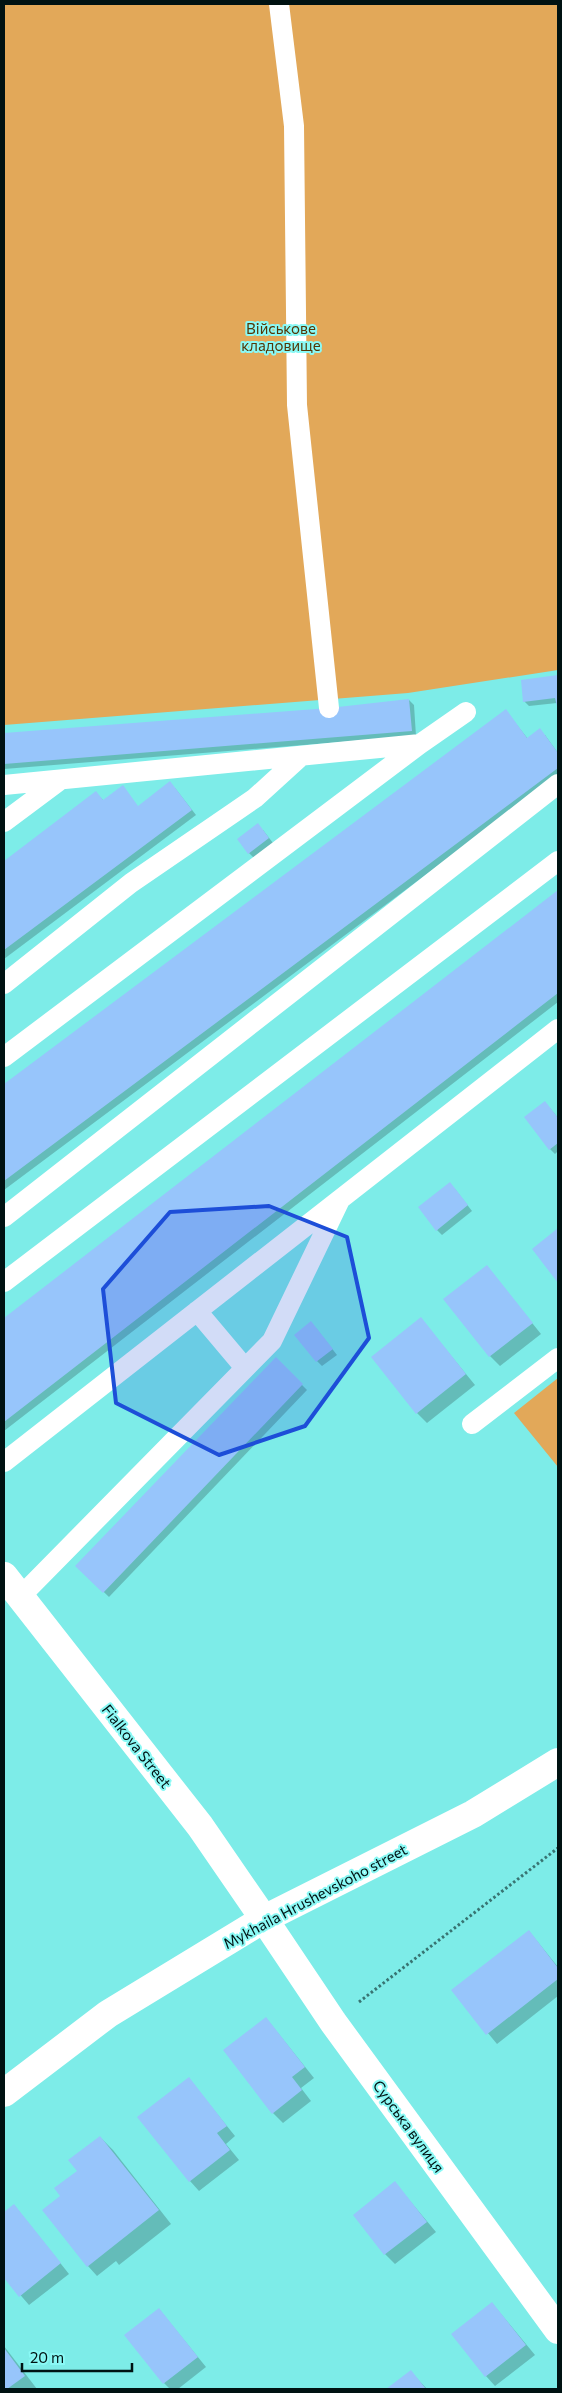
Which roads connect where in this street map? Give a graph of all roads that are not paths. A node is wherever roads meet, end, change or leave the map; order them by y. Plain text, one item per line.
1 (279, 4) edge
2 (329, 708) dead end
3 (466, 712) dead end
4 (420, 744) junction
5 (300, 757) junction
6 (59, 781) junction
7 (558, 784) edge
8 (4, 785) edge
9 (4, 822) edge
10 (558, 861) edge
11 (4, 984) edge
12 (558, 1029) edge
13 (4, 1057) edge
14 (341, 1198) junction
15 (4, 1217) edge
16 (4, 1282) edge
17 (197, 1311) junction
18 (558, 1358) edge
19 (245, 1368) junction
20 (472, 1424) dead end
21 (4, 1462) edge
22 (12, 1586) edge
23 (558, 1762) edge
24 (264, 1919) junction
25 (4, 2093) edge
26 (558, 2330) edge

1 - 2 lane
3 - 4 lane
4 - 5 lane
4 - 13 lane
5 - 6 lane
5 - 11 lane
6 - 8 lane
6 - 9 lane
7 - 15 lane
10 - 16 lane
12 - 14 lane
14 - 17 lane
14 - 19 lane
17 - 19 lane
17 - 21 lane
18 - 20 lane
19 - 22 lane
22 - 24 street, Fialkova Street
23 - 24 street, Mykhaila Hrushevskoho street
24 - 25 street, Mykhaila Hrushevskoho street
24 - 26 street, Сурська вулиця

